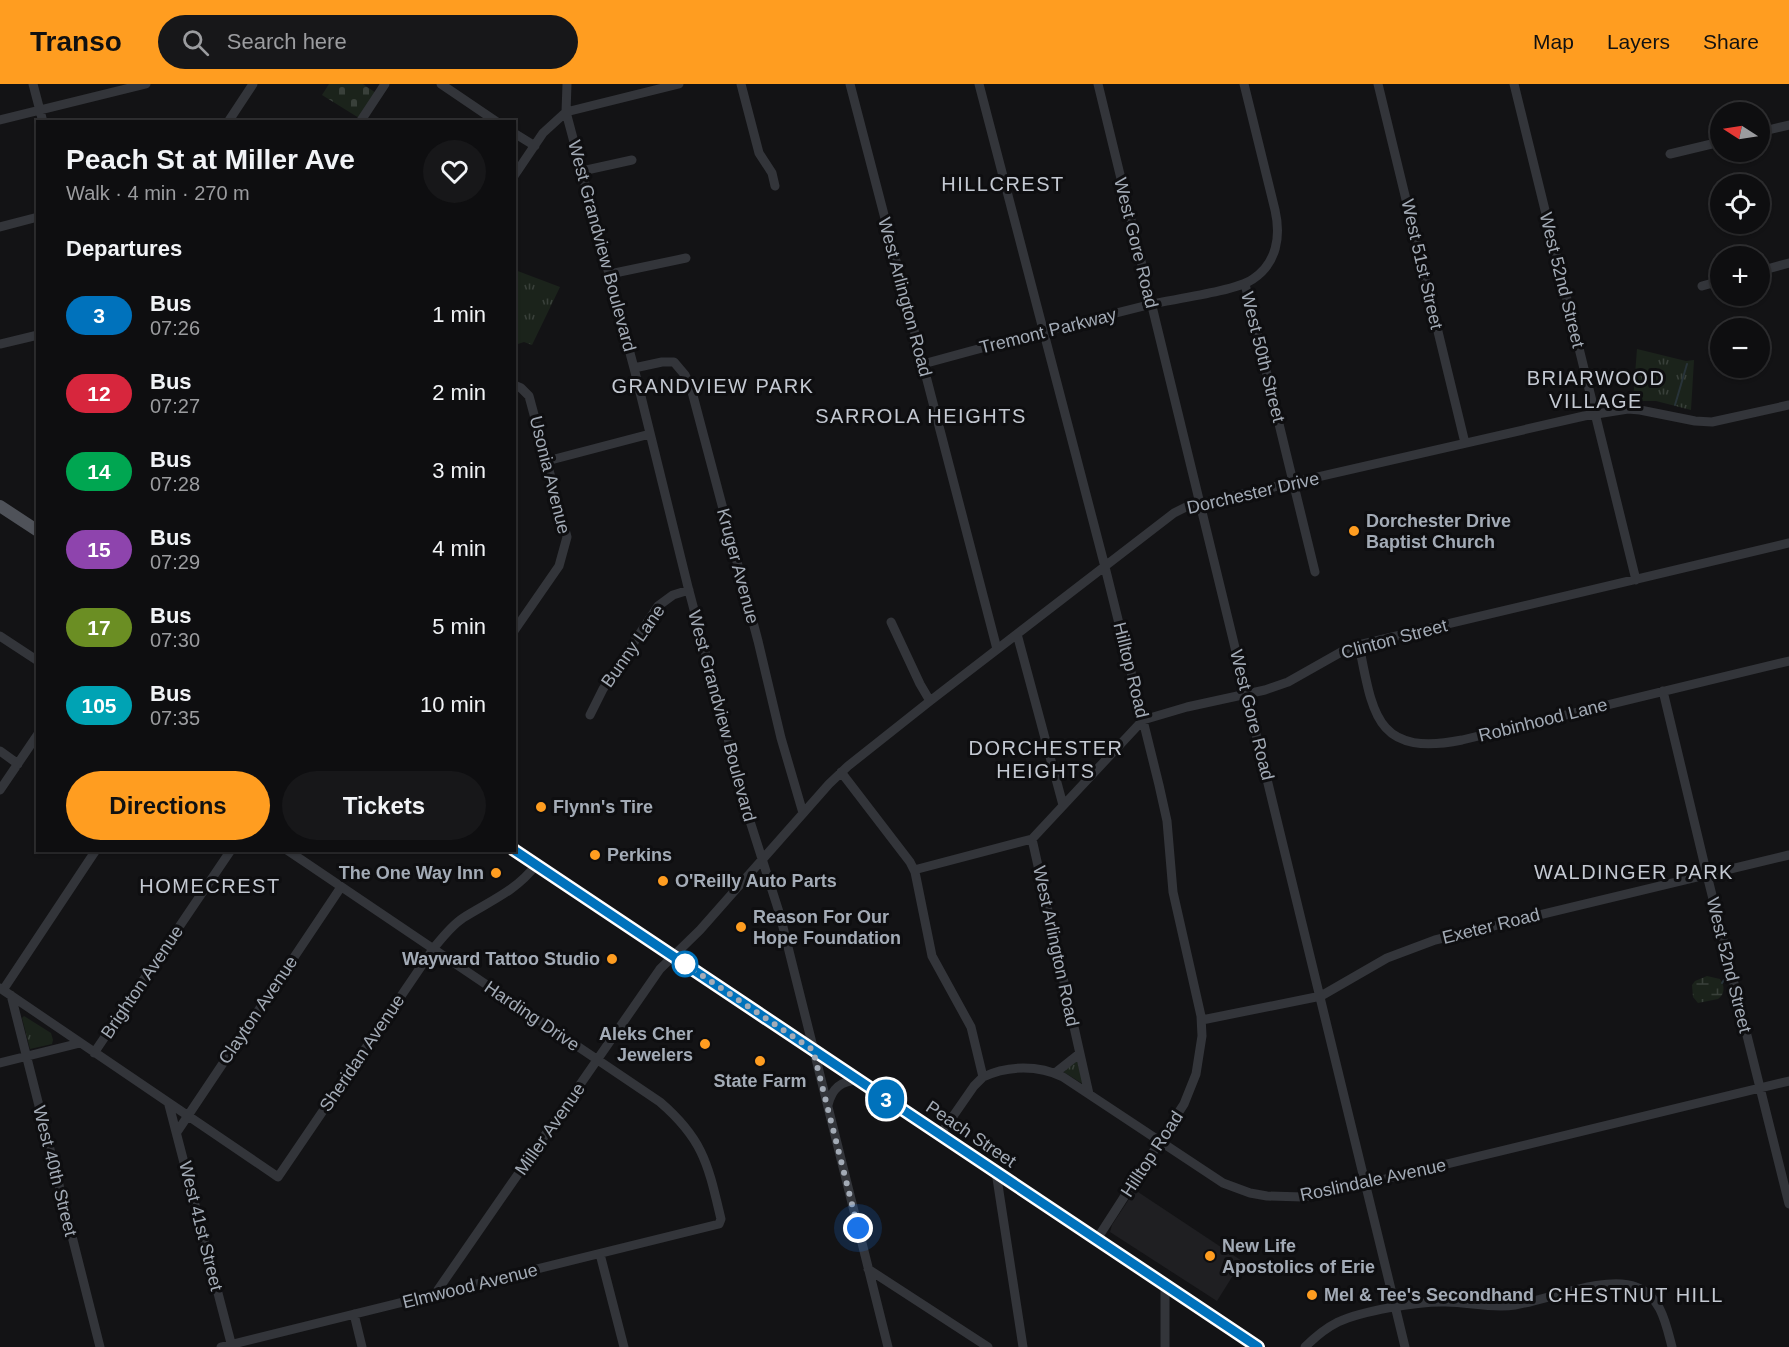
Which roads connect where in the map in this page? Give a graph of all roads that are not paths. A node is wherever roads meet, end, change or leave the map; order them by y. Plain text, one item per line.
1 (33, 84) edge
2 (146, 84) edge
3 (253, 84) edge
4 (385, 84) edge
5 (441, 84) edge
6 (567, 84) edge
7 (679, 84) edge
8 (741, 84) edge
9 (850, 84) edge
10 (979, 84) edge
11 (1098, 84) edge
12 (1244, 84) edge
13 (1378, 84) edge
14 (1514, 84) edge
15 (40, 110) junction
16 (566, 112) junction
17 (0, 120) edge
18 (42, 120) edge
19 (229, 120) edge
20 (361, 120) edge
21 (494, 120) edge
22 (1789, 125) edge
23 (1770, 130) edge
24 (516, 134) edge
25 (1710, 144) edge
26 (535, 146) junction
27 (1670, 154) dead end
28 (632, 160) dead end
29 (582, 171) junction
30 (516, 173) edge
31 (775, 186) dead end
32 (36, 218) edge
33 (0, 227) edge
34 (686, 258) dead end
35 (1789, 263) edge
36 (1770, 268) edge
37 (610, 274) junction
38 (1245, 284) junction
39 (1710, 284) edge
40 (1702, 286) dead end
41 (1151, 305) junction
42 (1044, 332) junction
43 (36, 335) edge
44 (0, 344) edge
45 (923, 364) junction
46 (634, 368) junction
47 (516, 386) edge
48 (1789, 405) edge
49 (1594, 414) junction
50 (650, 434) junction
51 (1465, 443) junction
52 (547, 461) junction
53 (1293, 483) junction
54 (1199, 504) junction
55 (0, 506) edge
56 (36, 530) edge
57 (1789, 543) edge
58 (1105, 567) junction
59 (1315, 572) dead end
60 (1636, 580) junction
61 (689, 590) junction
62 (891, 622) dead end
63 (516, 628) edge
64 (1017, 634) junction
65 (0, 636) edge
66 (1359, 645) junction
67 (997, 649) junction
68 (36, 660) edge
69 (1789, 661) edge
70 (1663, 691) junction
71 (1246, 694) junction
72 (930, 701) junction
73 (590, 715) dead end
74 (1143, 720) junction
75 (36, 737) edge
76 (0, 751) edge
77 (18, 764) junction
78 (841, 772) junction
79 (0, 790) edge
80 (1064, 805) junction
81 (803, 813) junction
82 (1032, 839) junction
83 (516, 851) edge
84 (95, 852) edge
85 (230, 852) edge
86 (291, 852) edge
87 (1789, 855) edge
88 (762, 858) junction
89 (536, 865) junction
90 (914, 870) junction
91 (1707, 875) junction
92 (341, 887) junction
93 (433, 949) junction
94 (674, 957) junction
95 (4, 991) edge
96 (1321, 996) junction
97 (1202, 1020) junction
98 (80, 1043) junction
99 (813, 1050) junction
100 (94, 1053) junction
101 (1078, 1054) junction
102 (26, 1056) junction
103 (598, 1059) junction
104 (0, 1063) edge
105 (1055, 1073) junction
106 (983, 1077) junction
107 (858, 1080) junction
108 (1789, 1081) edge
109 (1760, 1088) junction
110 (1089, 1094) junction
111 (169, 1105) junction
112 (827, 1107) junction
113 (187, 1117) junction
114 (177, 1132) junction
115 (940, 1135) junction
116 (1160, 1142) junction
117 (996, 1172) junction
118 (1367, 1183) junction
119 (1789, 1204) edge
120 (719, 1224) joint
121 (1096, 1239) junction
122 (600, 1254) junction
123 (868, 1269) junction
124 (1165, 1285) junction
125 (435, 1294) junction
126 (1396, 1308) junction
127 (354, 1314) junction
128 (232, 1346) edge
129 (100, 1347) edge
130 (221, 1347) edge
131 (362, 1347) edge
132 (624, 1347) edge
133 (888, 1347) edge
134 (988, 1347) edge
135 (1023, 1347) edge
136 (1165, 1347) edge
137 (1258, 1347) edge
138 (1305, 1347) edge
139 (1406, 1347) edge
140 (1672, 1347) edge

1 - 15 street
2 - 15 street
3 - 19 street
4 - 20 street
5 - 21 street
6 - 16 street, West Grandview Boulevard
7 - 16 street
8 - 31 street
9 - 45 street, West Arlington Road
10 - 42 street, Hilltop Road
11 - 41 street, West Gore Road
12 - 38 street, West 50th Street
13 - 51 street, West 51st Street
14 - 49 street, West 52nd Street
15 - 17 street
15 - 18 street
16 - 26 street
16 - 29 street, West Grandview Boulevard
22 - 23 street
24 - 26 street
25 - 27 street
26 - 30 street
28 - 29 street
29 - 37 street, West Grandview Boulevard
32 - 33 street
34 - 37 street
35 - 36 street
37 - 46 street, West Grandview Boulevard
38 - 41 street, Tremont Parkway
38 - 53 street, West 50th Street
39 - 40 street
41 - 42 street, Tremont Parkway
41 - 54 street, West Gore Road
42 - 45 street, Tremont Parkway
42 - 58 street, Hilltop Road
43 - 44 street
45 - 67 street, West Arlington Road
46 - 50 street, West Grandview Boulevard
46 - 81 street, Kruger Avenue
47 - 52 street, Usonia Avenue
48 - 49 street, Dorchester Drive
49 - 51 street, Dorchester Drive
49 - 60 street, West 52nd Street
50 - 52 street
50 - 61 street, West Grandview Boulevard
51 - 53 street, Dorchester Drive
52 - 63 street, Usonia Avenue
53 - 54 street, Dorchester Drive
53 - 59 street, West 50th Street
54 - 58 street, Dorchester Drive
54 - 71 street, West Gore Road
55 - 56 main road
57 - 60 street, Clinton Street
58 - 64 street, Dorchester Drive
58 - 74 street, Hilltop Road
60 - 66 street, Clinton Street
61 - 73 street, Bunny Lane
61 - 88 street, West Grandview Boulevard
62 - 72 street
64 - 67 street, Dorchester Drive
64 - 80 street
65 - 68 street
66 - 70 street, Robinhood Lane
66 - 71 street, Clinton Street
67 - 72 street, Dorchester Drive
69 - 70 street, Robinhood Lane
70 - 91 street, West 52nd Street
71 - 74 street, Clinton Street
71 - 96 street, West Gore Road
72 - 78 street, Dorchester Drive
74 - 80 street
74 - 97 street, Hilltop Road
75 - 77 street
76 - 77 street
77 - 79 street
78 - 81 street, Dorchester Drive
78 - 90 street
80 - 82 street
81 - 88 street, Dorchester Drive
82 - 90 street
82 - 101 street, West Arlington Road
83 - 89 main road, Peach Street
84 - 95 street
85 - 100 street, Brighton Avenue
86 - 92 street, Harding Drive
87 - 91 street, Exeter Road
88 - 94 street, Miller Avenue
88 - 99 street, West Grandview Boulevard
89 - 93 street, Sheridan Avenue
89 - 94 main road, Peach Street
90 - 106 street
91 - 96 street, Exeter Road
91 - 109 street, West 52nd Street
92 - 93 street, Harding Drive
92 - 113 street, Clayton Avenue
93 - 103 street, Harding Drive
93 - 113 street, Sheridan Avenue
94 - 99 main road, Peach Street
94 - 103 street, Miller Avenue
95 - 98 street
95 - 102 street, West 40th Street
96 - 97 street, Exeter Road
96 - 118 street, West Gore Road
97 - 116 street, Hilltop Road
98 - 100 street
98 - 102 street
99 - 107 main road, Peach Street
99 - 112 street, West Grandview Boulevard
100 - 111 street
101 - 105 street
101 - 110 street, West Arlington Road
102 - 104 street
102 - 129 street, West 40th Street
103 - 120 street, Harding Drive
103 - 125 street, Miller Avenue
105 - 106 street, Roslindale Avenue
105 - 110 street, Roslindale Avenue
106 - 115 street
107 - 112 street
107 - 115 main road, Peach Street
108 - 109 street, Roslindale Avenue
109 - 118 street, Roslindale Avenue
109 - 119 street, West 52nd Street
110 - 116 street, Roslindale Avenue
111 - 113 street
111 - 114 street, West 41st Street
112 - 123 street, West Grandview Boulevard
113 - 114 street, Clayton Avenue
114 - 128 street, West 41st Street
115 - 117 main road, Peach Street
116 - 118 street, Roslindale Avenue
116 - 121 street, Hilltop Road
117 - 121 main road, Peach Street
117 - 135 street
118 - 126 street, West Gore Road
120 - 122 street, Elmwood Avenue
121 - 124 main road, Peach Street
122 - 125 street, Elmwood Avenue
122 - 132 street
123 - 133 street, West Grandview Boulevard
123 - 134 street
124 - 136 street
124 - 137 main road, Peach Street
125 - 127 street, Elmwood Avenue
126 - 138 street
126 - 139 street, West Gore Road
126 - 140 street
127 - 128 street, Elmwood Avenue
127 - 131 street
128 - 130 street, Elmwood Avenue

